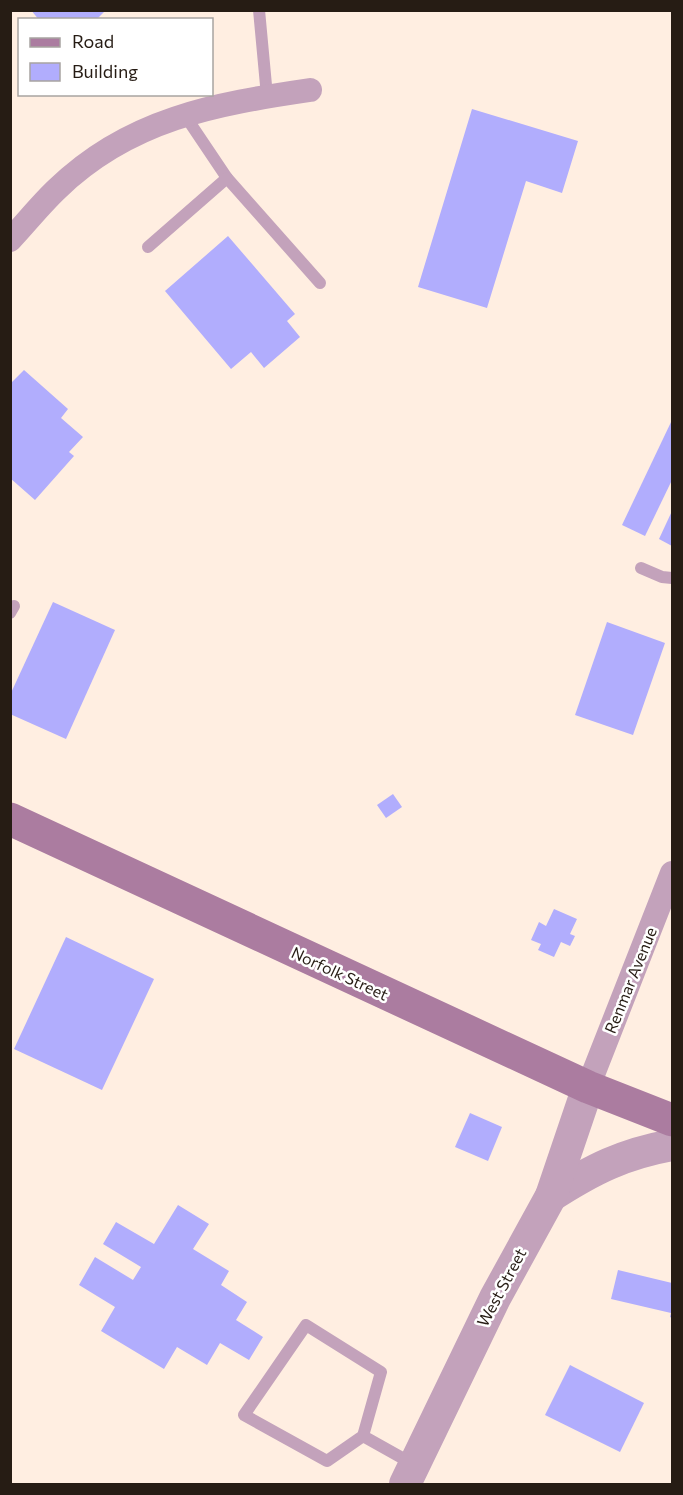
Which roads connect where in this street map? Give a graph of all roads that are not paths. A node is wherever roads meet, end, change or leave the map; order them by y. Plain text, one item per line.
1 (259, 10) edge
2 (310, 90) dead end
3 (267, 96) junction
4 (183, 113) junction
5 (227, 178) junction
6 (10, 240) edge
7 (148, 247) dead end
8 (320, 283) dead end
9 (641, 568) dead end
10 (672, 578) edge
11 (10, 819) edge
12 (672, 873) edge
13 (588, 1087) junction
14 (672, 1120) edge
15 (672, 1144) edge
16 (551, 1196) junction
17 (363, 1436) junction
18 (410, 1475) edge

1 - 3 lane
2 - 3 street
3 - 4 street
4 - 5 lane
4 - 6 street
5 - 7 lane
5 - 8 lane
9 - 10 lane
11 - 13 main road, Norfolk Street
12 - 13 street, Renmar Avenue
13 - 14 main road, Norfolk Street
13 - 16 street, West Street
15 - 16 street
16 - 18 street, West Street
17 - 17 lane
17 - 18 lane

